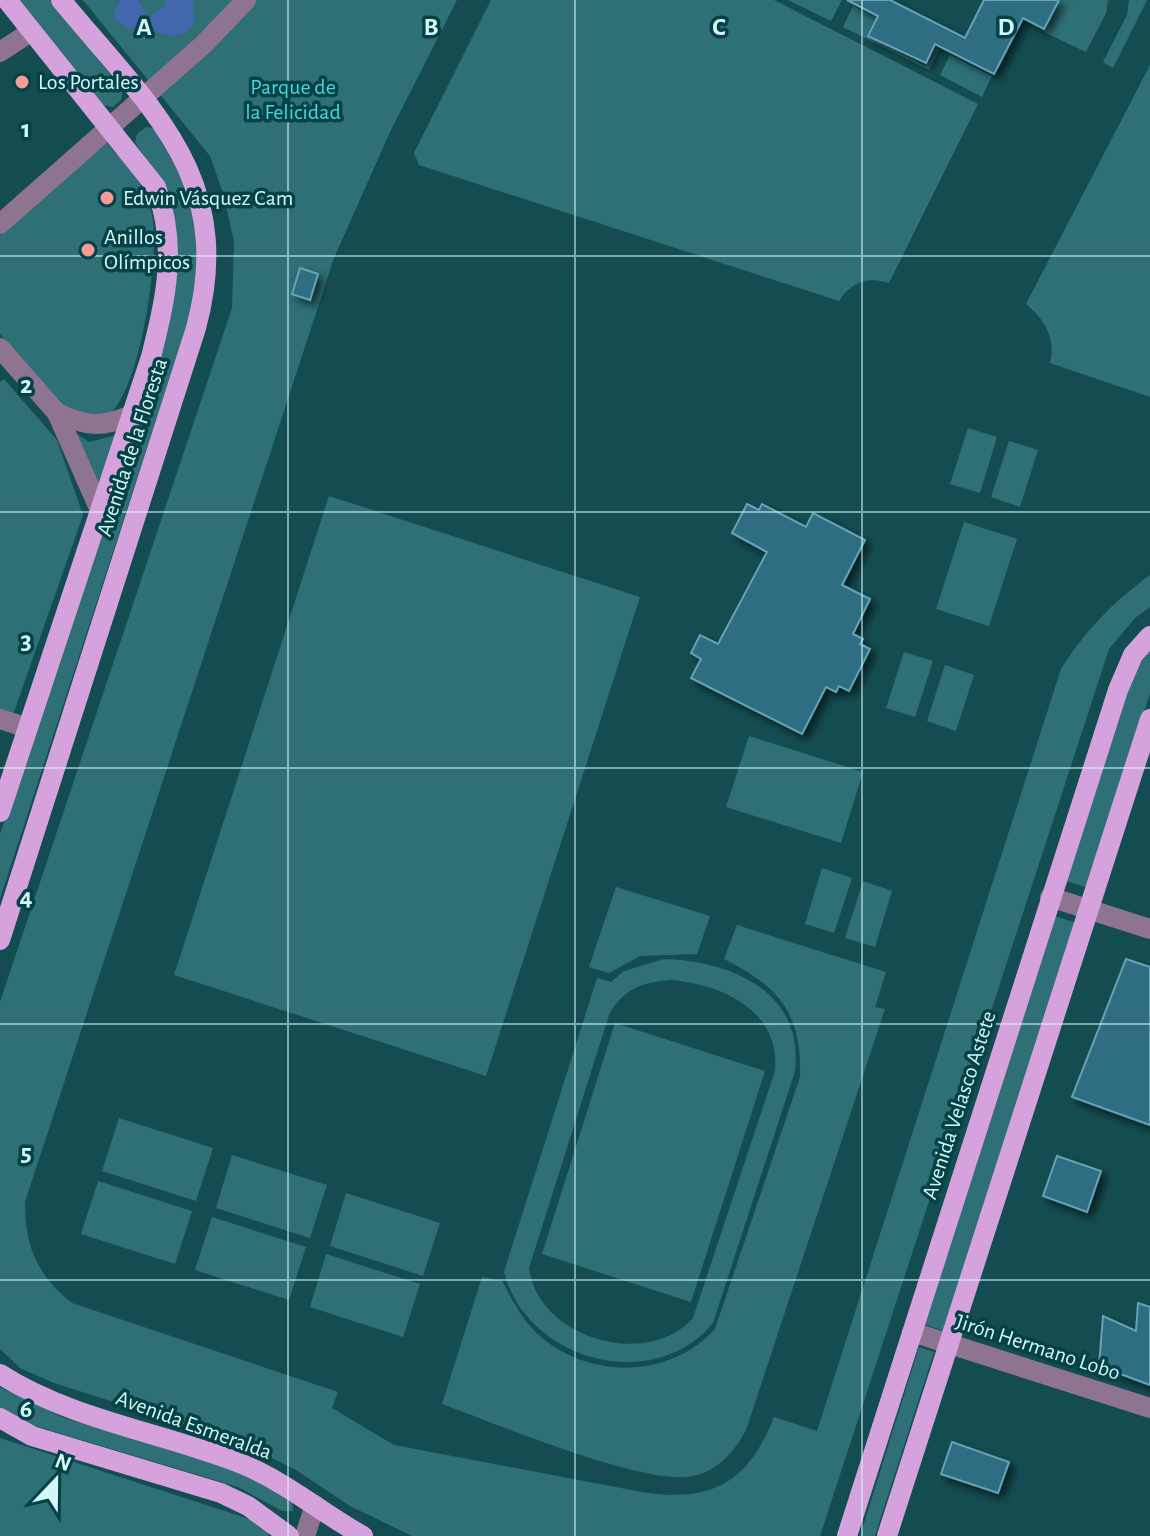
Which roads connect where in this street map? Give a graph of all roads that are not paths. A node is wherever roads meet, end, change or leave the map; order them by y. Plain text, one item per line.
1 (7, 0) edge
2 (61, 0) edge
3 (246, 0) edge
4 (32, 31) junction
5 (0, 52) edge
6 (141, 98) junction
7 (107, 129) junction
8 (0, 224) edge
9 (4, 360) edge
10 (57, 413) junction
11 (129, 416) junction
12 (98, 506) junction
13 (1150, 636) edge
14 (0, 719) edge
15 (1150, 719) edge
16 (28, 728) junction
17 (0, 812) edge
18 (1050, 897) junction
19 (1090, 910) junction
20 (1150, 929) edge
21 (0, 940) edge
22 (912, 1332) junction
23 (948, 1343) junction
24 (0, 1374) edge
25 (1150, 1408) edge
26 (0, 1418) edge
27 (0, 1425) edge
28 (32, 1436) junction
29 (315, 1505) junction
30 (289, 1536) edge
31 (305, 1536) edge
32 (363, 1536) edge
33 (849, 1536) edge
34 (887, 1536) edge

1 - 4 main road, Avenida de la Floresta
2 - 6 main road, Avenida de la Floresta
3 - 6 street
4 - 5 street
4 - 7 main road, Avenida de la Floresta
6 - 7 street
6 - 21 main road, Avenida de la Floresta
7 - 8 street
7 - 11 main road, Avenida de la Floresta
9 - 10 street, Avenida de la Floresta
10 - 11 street, Avenida de la Floresta
10 - 12 street, Avenida de la Floresta
11 - 12 main road, Avenida de la Floresta
12 - 16 main road, Avenida de la Floresta
13 - 18 main road, Avenida Velasco Astete
14 - 16 street
15 - 19 main road
16 - 17 main road, Avenida de la Floresta
18 - 19 street
18 - 22 main road, Avenida Velasco Astete
19 - 20 street
19 - 23 main road
22 - 23 street, Jirón Hermano Lobo
22 - 33 main road, Avenida Velasco Astete
23 - 25 street, Jirón Hermano Lobo
23 - 34 main road
24 - 29 main road, Avenida Esmeralda
26 - 28 main road
27 - 28 street
28 - 30 main road
29 - 31 street
29 - 32 main road, Avenida Esmeralda

